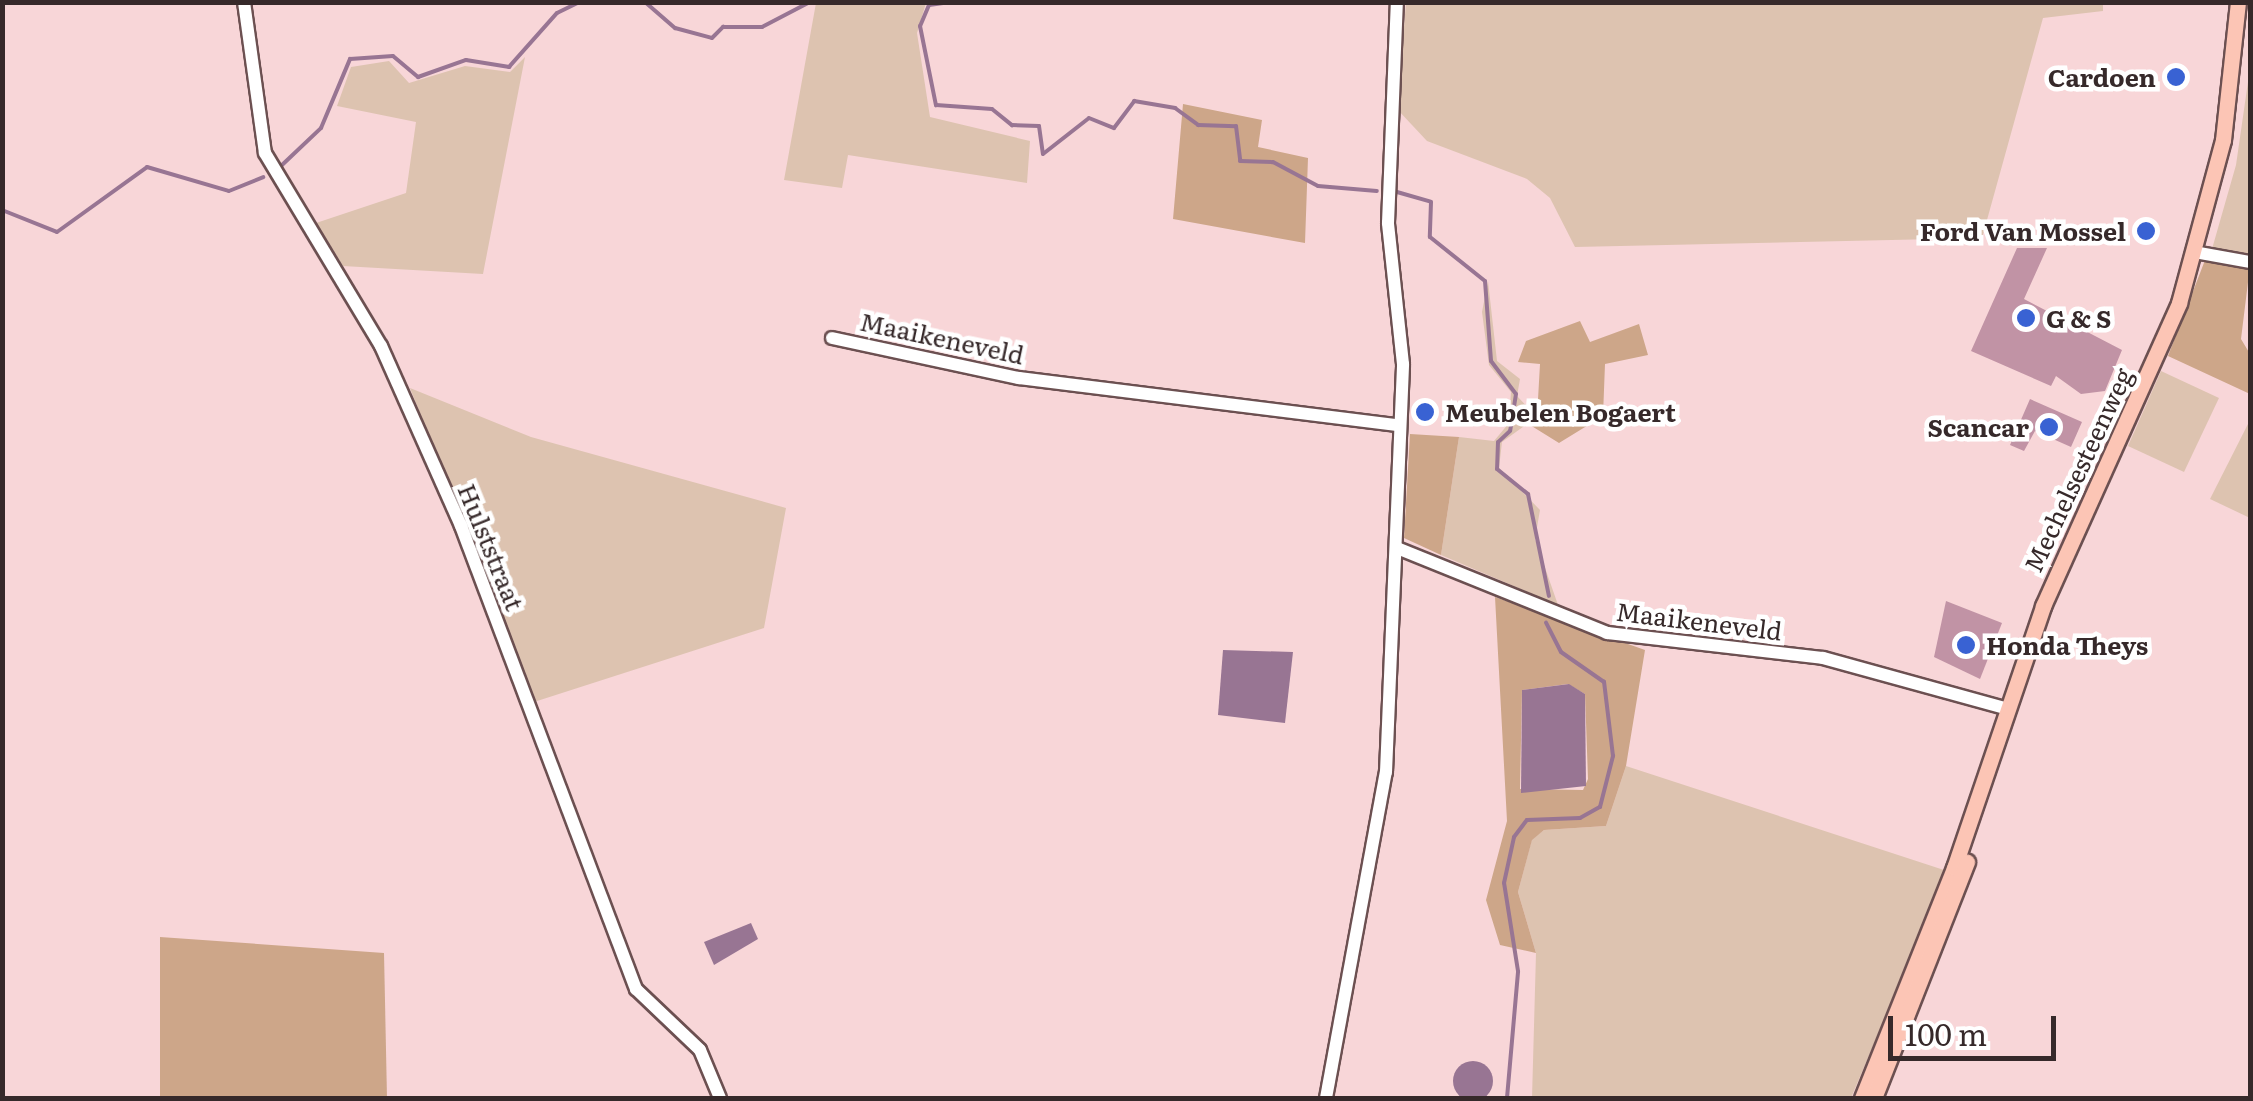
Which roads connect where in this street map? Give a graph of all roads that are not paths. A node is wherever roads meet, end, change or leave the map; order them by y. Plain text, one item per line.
1 (244, 2) edge
2 (1397, 2) edge
3 (2238, 2) edge
4 (2194, 252) junction
5 (2250, 262) edge
6 (832, 338) dead end
7 (1399, 426) junction
8 (1397, 548) junction
9 (2005, 708) junction
10 (720, 1098) edge
11 (1326, 1098) edge
12 (1862, 1098) edge
13 (1874, 1098) edge

1 - 10 street, Hulststraat
2 - 7 street
3 - 4 main road, Mechelsesteenweg
4 - 5 street
4 - 9 main road, Mechelsesteenweg
6 - 7 street, Maaikeneveld
7 - 8 street
8 - 9 street, Maaikeneveld
8 - 11 street
9 - 12 main road, Mechelsesteenweg
9 - 13 main road, Mechelsesteenweg

